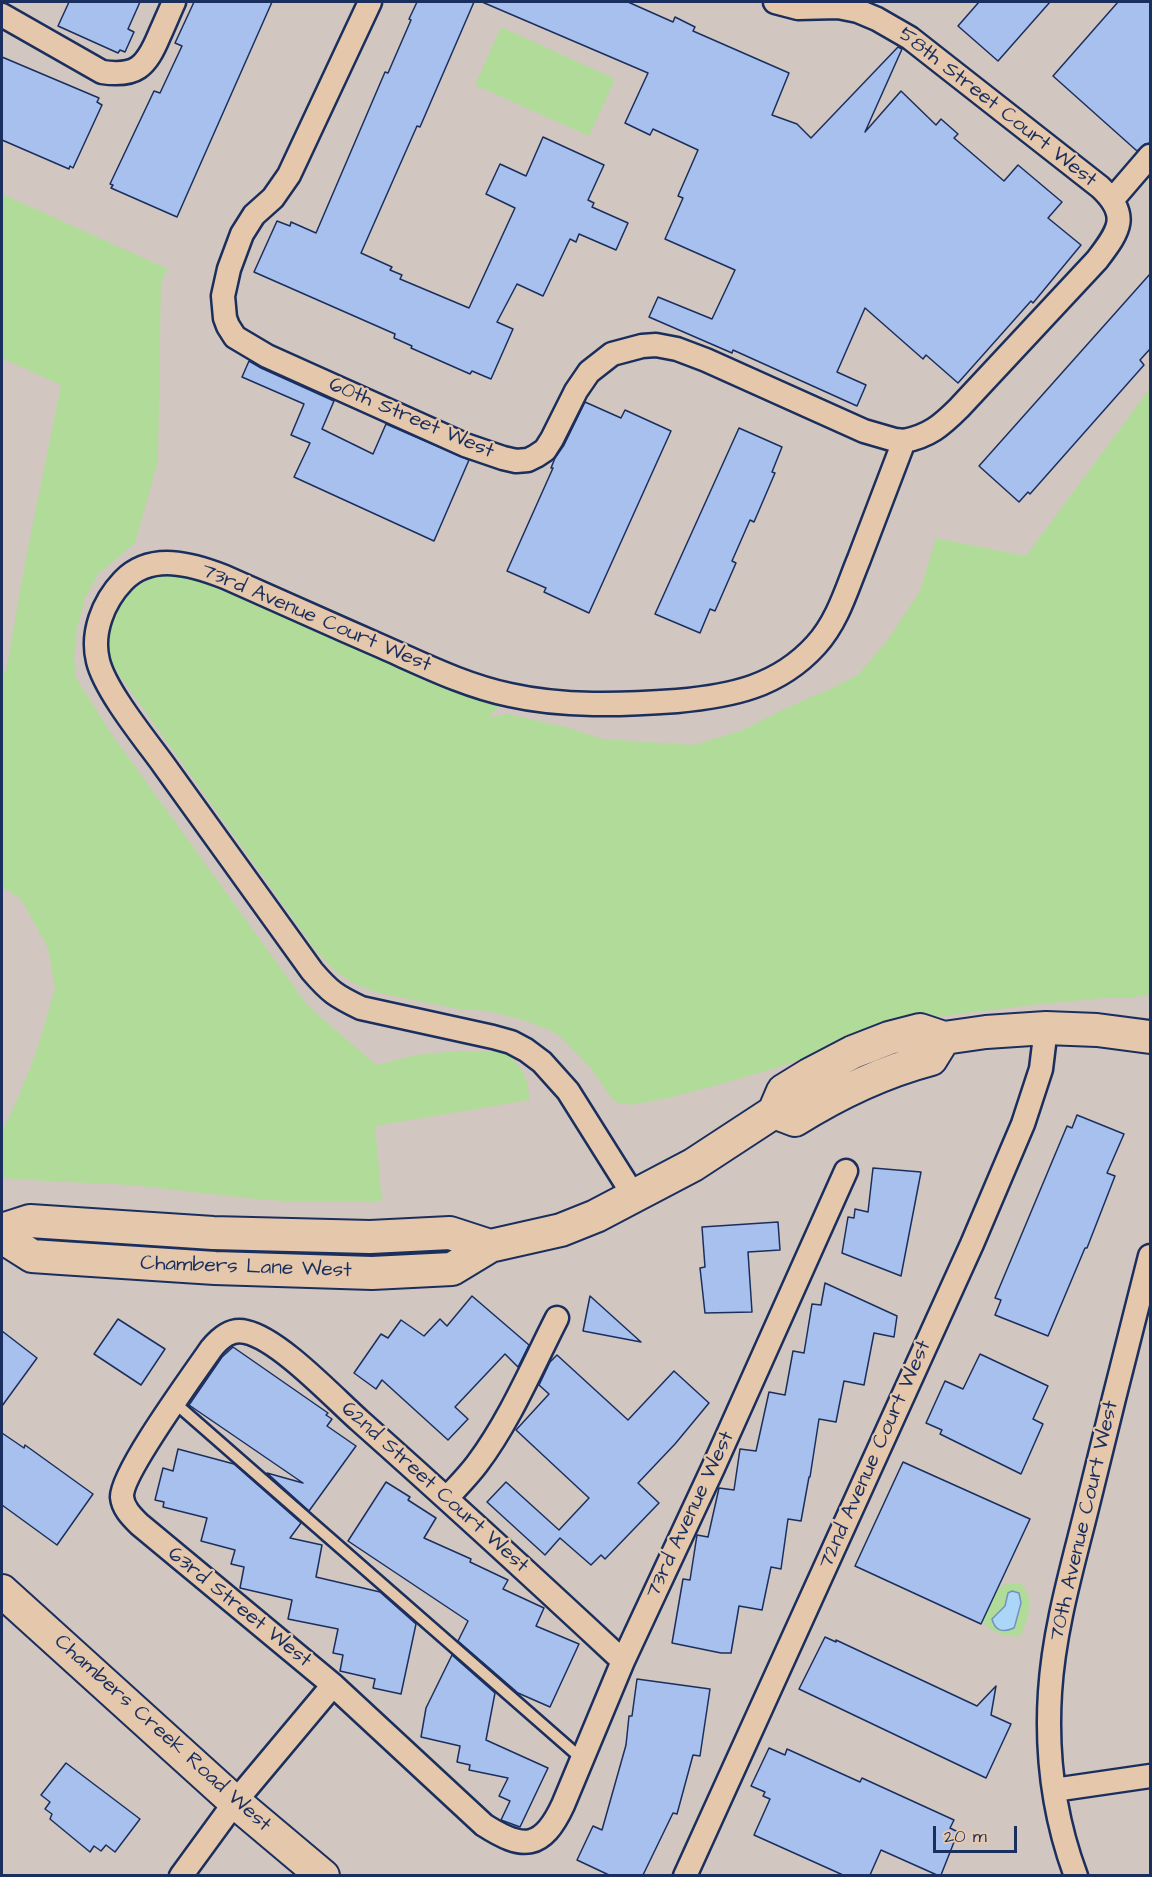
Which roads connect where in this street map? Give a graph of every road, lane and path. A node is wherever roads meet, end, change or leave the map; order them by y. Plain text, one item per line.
1 (174, 2) edge
2 (370, 2) edge
3 (775, 2) edge
4 (2, 15) edge
5 (1150, 156) edge
6 (1113, 199) junction
7 (904, 441) junction
8 (1046, 1028) junction
9 (1150, 1037) edge
10 (846, 1171) dead end
11 (634, 1196) junction
12 (2, 1230) edge
13 (2, 1237) edge
14 (490, 1246) junction
15 (1150, 1256) edge
16 (557, 1318) dead end
17 (236, 1331) joint
18 (174, 1403) junction
19 (447, 1498) junction
20 (2, 1591) edge
21 (623, 1661) junction
22 (333, 1685) junction
23 (582, 1759) junction
24 (1150, 1776) edge
25 (1054, 1790) junction
26 (235, 1802) junction
27 (521, 1843) joint
28 (181, 1875) edge
29 (323, 1875) edge
30 (685, 1875) edge
31 (1076, 1875) edge

1 - 4 street
2 - 7 street, 60th Street West
3 - 6 street, 58th Street Court West
5 - 6 street
6 - 7 street
7 - 11 street, 73rd Avenue Court West
8 - 9 street, Chambers Lane West
8 - 11 street, Chambers Lane West
8 - 30 street, 72nd Avenue Court West
10 - 21 street, 73rd Avenue West
11 - 14 street, Chambers Lane West
12 - 14 street, Chambers Lane West
13 - 14 street, Chambers Lane West
15 - 25 street, 70th Avenue Court West
16 - 19 street
17 - 18 street, 63rd Street West
17 - 19 street, 62nd Street Court West
18 - 22 street, 63rd Street West
18 - 23 lane
19 - 21 street, 62nd Street Court West
20 - 26 street, Chambers Creek Road West
21 - 23 street, 73rd Avenue West
22 - 26 street
22 - 27 street, 63rd Street West
23 - 27 street, 73rd Avenue West
24 - 25 street
25 - 31 street, 70th Avenue Court West
26 - 28 street
26 - 29 street, Chambers Creek Road West

